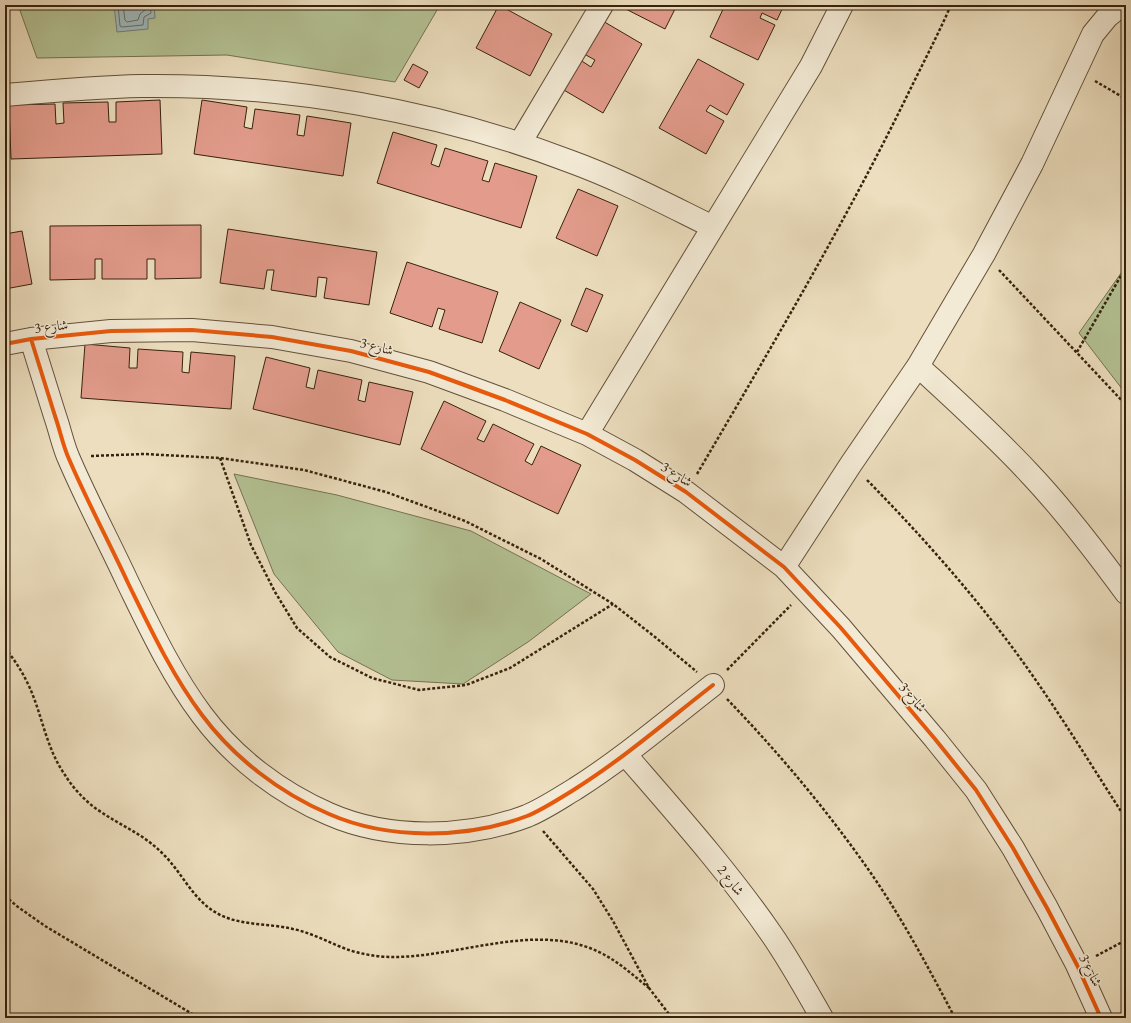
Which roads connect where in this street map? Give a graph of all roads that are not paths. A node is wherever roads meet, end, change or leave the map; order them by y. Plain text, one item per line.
1 (602, 5) edge
2 (842, 5) edge
3 (1122, 5) edge
4 (5, 95) edge
5 (520, 144) junction
6 (713, 227) junction
7 (31, 339) junction
8 (5, 344) edge
9 (918, 366) junction
10 (587, 434) junction
11 (784, 567) junction
12 (1126, 593) edge
13 (713, 685) road end
14 (625, 754) junction
15 (822, 1018) edge
16 (1102, 1018) edge

1 - 5 street
2 - 6 street
3 - 9 street
4 - 5 street
5 - 6 street
6 - 10 street
7 - 8 street, شارع 3
7 - 10 street, شارع 3
7 - 14 street
9 - 11 street
9 - 12 street
10 - 11 street, شارع 3
11 - 16 street, شارع 3
13 - 14 street
14 - 15 street, شارع 2

